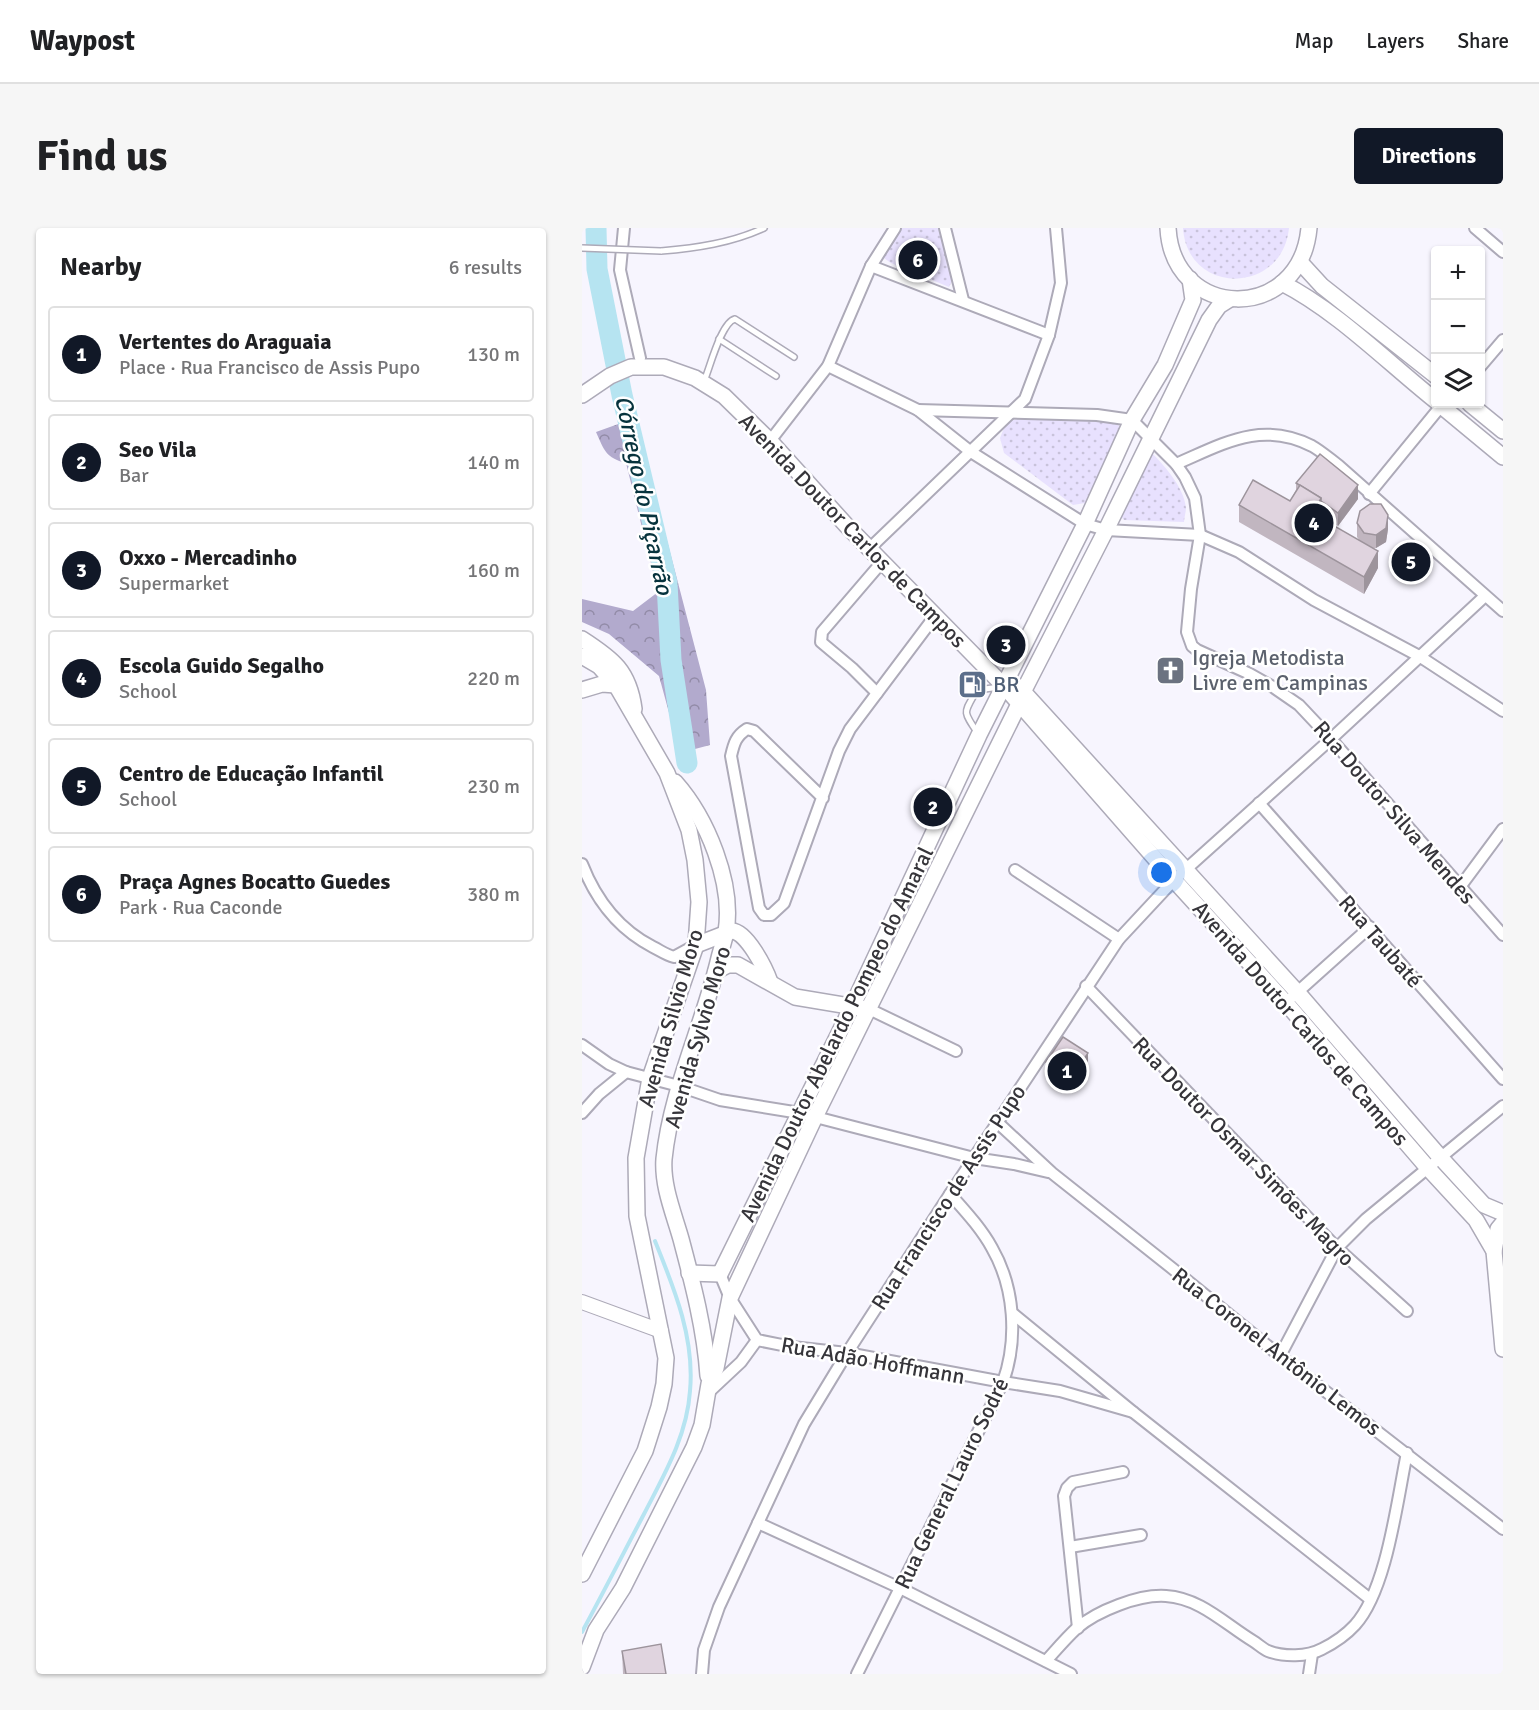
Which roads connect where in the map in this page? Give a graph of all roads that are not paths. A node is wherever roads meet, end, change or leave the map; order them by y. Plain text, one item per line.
1 (624, 228) edge
2 (764, 228) edge
3 (895, 228) edge
4 (945, 228) edge
5 (1056, 228) edge
6 (1168, 228) edge
7 (1309, 228) edge
8 (1474, 228) edge
9 (582, 248) edge
10 (1503, 252) edge
11 (1300, 262) junction
12 (871, 266) junction
13 (1190, 279) junction
14 (1282, 284) junction
15 (1230, 299) junction
16 (963, 300) junction
17 (1049, 335) junction
18 (719, 339) junction
19 (1503, 340) edge
20 (794, 357) dead end
21 (1485, 361) edge
22 (633, 362) junction
23 (828, 366) junction
24 (608, 372) junction
25 (1431, 372) edge
26 (706, 376) junction
27 (776, 376) dead end
28 (582, 386) edge
29 (582, 395) edge
30 (1431, 397) edge
31 (1434, 408) edge
32 (1444, 408) edge
33 (1475, 408) edge
34 (918, 410) junction
35 (1013, 413) junction
36 (1132, 420) junction
37 (1503, 431) edge
38 (773, 438) junction
39 (1150, 439) junction
40 (971, 452) junction
41 (1503, 458) edge
42 (1176, 464) junction
43 (1369, 494) junction
44 (1086, 525) junction
45 (1106, 530) junction
46 (1200, 535) junction
47 (872, 546) junction
48 (882, 562) junction
49 (1485, 596) junction
50 (1503, 611) edge
51 (935, 616) junction
52 (582, 639) edge
53 (582, 656) edge
54 (1419, 656) junction
55 (1007, 681) junction
56 (616, 685) junction
57 (582, 690) edge
58 (877, 693) junction
59 (1021, 698) junction
60 (1503, 711) edge
61 (634, 715) junction
62 (979, 735) junction
63 (1331, 739) junction
64 (667, 773) junction
65 (823, 798) junction
66 (1259, 803) junction
67 (936, 826) junction
68 (1503, 829) edge
69 (953, 836) junction
70 (582, 864) edge
71 (1015, 870) dead end
72 (1180, 875) junction
73 (1460, 887) junction
74 (1370, 927) junction
75 (726, 933) junction
76 (1503, 935) edge
77 (1119, 939) junction
78 (696, 945) junction
79 (716, 971) junction
80 (770, 984) junction
81 (1086, 986) junction
82 (1298, 993) junction
83 (1286, 1003) junction
84 (852, 1007) junction
85 (869, 1009) junction
86 (582, 1045) edge
87 (956, 1051) dead end
88 (626, 1072) junction
89 (650, 1078) junction
90 (1503, 1079) edge
91 (679, 1086) junction
92 (1503, 1106) edge
93 (582, 1113) edge
94 (808, 1115) junction
95 (997, 1122) junction
96 (1440, 1157) junction
97 (974, 1158) junction
98 (1427, 1167) junction
99 (1052, 1173) junction
100 (950, 1194) junction
101 (1503, 1213) edge
102 (1503, 1223) edge
103 (1337, 1248) junction
104 (1494, 1251) junction
105 (689, 1274) junction
106 (720, 1274) junction
107 (730, 1298) junction
108 (582, 1302) edge
109 (1407, 1311) dead end
110 (1012, 1313) junction
111 (661, 1331) junction
112 (757, 1340) junction
113 (1503, 1349) edge
114 (847, 1353) junction
115 (1280, 1356) junction
116 (1003, 1382) junction
117 (708, 1389) junction
118 (1133, 1412) junction
119 (1407, 1453) junction
120 (1123, 1472) dead end
121 (758, 1523) junction
122 (1503, 1529) edge
123 (1141, 1535) dead end
124 (1070, 1547) junction
125 (587, 1553) edge
126 (582, 1574) edge
127 (900, 1588) junction
128 (1370, 1599) junction
129 (1078, 1628) junction
130 (1312, 1654) junction
131 (1046, 1661) junction
132 (582, 1667) edge
133 (702, 1674) edge
134 (856, 1674) edge
135 (1071, 1674) edge
136 (1309, 1674) edge

1 - 22 street
2 - 9 lane, bridge
3 - 12 street
4 - 16 street
5 - 17 street
6 - 13 main road
7 - 11 main road
8 - 10 street
11 - 14 main road
11 - 25 main road
12 - 16 street
12 - 23 street
13 - 15 main road
13 - 36 main road, Avenida Doutor Abelardo Pompeo do Amaral
14 - 15 main road
14 - 30 main road
15 - 39 main road, Avenida Doutor Abelardo Pompeo do Amaral
16 - 17 street
17 - 35 street
18 - 20 lane
18 - 26 lane
18 - 27 lane
19 - 21 street
22 - 24 main road, Avenida Doutor Carlos de Campos
22 - 26 main road, Avenida Doutor Carlos de Campos
22 - 38 main road, Avenida Doutor Carlos de Campos
23 - 34 street
23 - 38 street
24 - 28 main road, Avenida Doutor Carlos de Campos
24 - 29 main road, Avenida Doutor Carlos de Campos
26 - 38 main road, Avenida Doutor Carlos de Campos
31 - 43 street
32 - 41 main road
33 - 37 main road
34 - 35 street
34 - 40 street
35 - 36 street
35 - 40 street
36 - 39 street, Rua Doutor Silva Mendes
36 - 44 main road, Avenida Doutor Abelardo Pompeo do Amaral
38 - 47 main road, Avenida Doutor Carlos de Campos
39 - 42 street, Rua Doutor Silva Mendes
39 - 45 main road, Avenida Doutor Abelardo Pompeo do Amaral
40 - 44 street
40 - 47 street
42 - 43 street
42 - 46 street, Rua Doutor Silva Mendes
43 - 49 street
44 - 45 street
44 - 55 main road, Avenida Doutor Abelardo Pompeo do Amaral
45 - 46 street
45 - 59 main road, Avenida Doutor Abelardo Pompeo do Amaral
46 - 54 street
46 - 63 street, Rua Doutor Silva Mendes
47 - 48 main road, Avenida Doutor Carlos de Campos
47 - 55 main road, Avenida Doutor Carlos de Campos
48 - 51 main road, Avenida Doutor Carlos de Campos
48 - 58 street
49 - 50 street
49 - 54 street, Rua Francisco de Assis Pupo
51 - 55 main road, Avenida Doutor Carlos de Campos
51 - 58 street
52 - 61 main road
53 - 56 main road, Avenida Silvio Moro
54 - 60 street
54 - 63 street, Rua Francisco de Assis Pupo
55 - 59 main road, Avenida Doutor Carlos de Campos
55 - 62 main road, Avenida Doutor Abelardo Pompeo do Amaral
55 - 62 lane
56 - 57 main road
56 - 61 main road, Avenida Silvio Moro
58 - 65 street
59 - 69 main road, Avenida Doutor Abelardo Pompeo do Amaral
59 - 72 main road, Avenida Doutor Carlos de Campos
61 - 64 main road, Avenida Silvio Moro
62 - 67 main road, Avenida Doutor Abelardo Pompeo do Amaral
63 - 66 street, Rua Francisco de Assis Pupo
63 - 73 street, Rua Doutor Silva Mendes
64 - 75 main road, Avenida Sylvio Moro
64 - 78 main road, Avenida Silvio Moro
65 - 65 street
66 - 72 street, Rua Francisco de Assis Pupo
66 - 74 street, Rua Taubaté
67 - 69 main road
67 - 84 main road, Avenida Doutor Abelardo Pompeo do Amaral
68 - 73 street
69 - 85 main road, Avenida Doutor Abelardo Pompeo do Amaral
70 - 78 street
71 - 77 street
72 - 77 street, Rua Francisco de Assis Pupo
72 - 82 main road, Avenida Doutor Carlos de Campos
72 - 83 main road, Avenida Doutor Carlos de Campos
73 - 76 street, Rua Doutor Silva Mendes
74 - 82 street
74 - 90 street, Rua Taubaté
75 - 78 main road
75 - 79 main road, Avenida Sylvio Moro
75 - 80 main road
77 - 81 street, Rua Francisco de Assis Pupo
78 - 89 main road, Avenida Silvio Moro
79 - 80 main road
79 - 91 main road, Avenida Sylvio Moro
80 - 84 main road
81 - 95 street, Rua Francisco de Assis Pupo
81 - 103 street, Rua Doutor Osmar Simões Magro
82 - 83 street
82 - 96 main road, Avenida Doutor Carlos de Campos
83 - 98 main road, Avenida Doutor Carlos de Campos
84 - 85 main road
84 - 94 main road, Avenida Doutor Abelardo Pompeo do Amaral
85 - 87 street
85 - 94 main road, Avenida Doutor Abelardo Pompeo do Amaral
86 - 88 street, Rua Coronel Antônio Lemos
88 - 89 street, Rua Coronel Antônio Lemos
88 - 93 street
89 - 91 street, Rua Coronel Antônio Lemos
89 - 111 main road, Avenida Silvio Moro
91 - 94 street, Rua Coronel Antônio Lemos
91 - 105 main road, Avenida Sylvio Moro
92 - 96 street
94 - 97 street, Rua Coronel Antônio Lemos
94 - 106 main road, Avenida Doutor Abelardo Pompeo do Amaral
94 - 107 main road, Avenida Doutor Abelardo Pompeo do Amaral
95 - 97 street, Rua Francisco de Assis Pupo
95 - 99 street, Rua Coronel Antônio Lemos
96 - 98 street
96 - 101 main road, Avenida Doutor Carlos de Campos
97 - 99 street, Rua Coronel Antônio Lemos
97 - 100 street, Rua Francisco de Assis Pupo
98 - 103 street
98 - 104 main road, Avenida Doutor Carlos de Campos
99 - 115 street, Rua Coronel Antônio Lemos
100 - 110 street, Rua General Lauro Sodré
100 - 114 street, Rua Francisco de Assis Pupo
102 - 104 main road
103 - 109 street, Rua Doutor Osmar Simões Magro
103 - 115 street
104 - 113 main road, Avenida Doutor Carlos de Campos
105 - 106 main road
105 - 117 main road, Avenida Sylvio Moro
106 - 107 street, Rua Adão Hoffmann
107 - 112 street, Rua Adão Hoffmann
107 - 117 main road, Avenida Doutor Abelardo Pompeo do Amaral
108 - 111 street
110 - 116 street, Rua General Lauro Sodré
110 - 118 street, Rua Adão Hoffmann
111 - 125 main road, Avenida Silvio Moro
112 - 114 street, Rua Adão Hoffmann
112 - 117 street
114 - 116 street, Rua Adão Hoffmann
114 - 121 street, Rua Francisco de Assis Pupo
115 - 119 street, Rua Coronel Antônio Lemos
116 - 118 street, Rua Adão Hoffmann
116 - 127 street, Rua General Lauro Sodré
117 - 132 main road, Avenida Doutor Abelardo Pompeo do Amaral
118 - 128 street, Rua Adão Hoffmann
119 - 122 street, Rua Coronel Antônio Lemos
119 - 128 street
120 - 124 street
121 - 127 street
121 - 133 street, Rua Francisco de Assis Pupo
123 - 124 street
124 - 129 street
125 - 126 main road, Avenida Silvio Moro
127 - 131 street
127 - 134 street, Rua General Lauro Sodré
128 - 130 street
129 - 130 street
129 - 131 street
130 - 136 street
131 - 135 street

